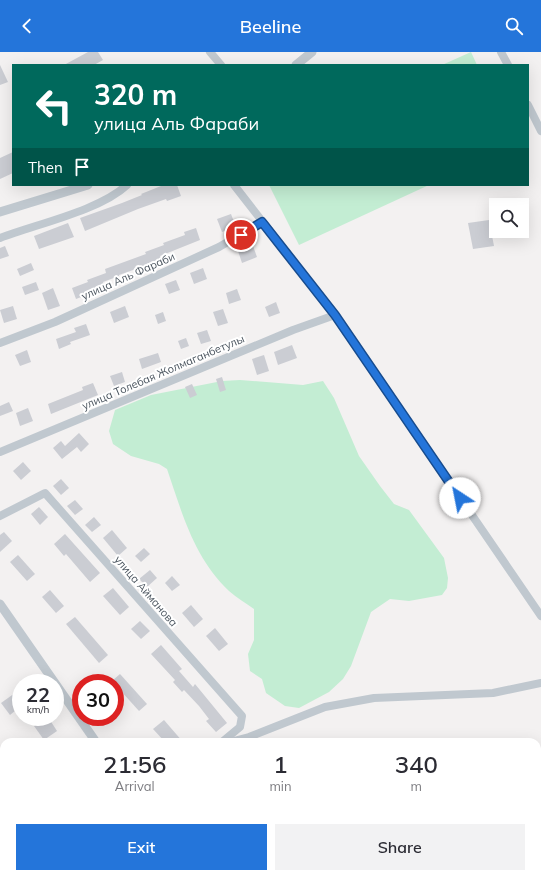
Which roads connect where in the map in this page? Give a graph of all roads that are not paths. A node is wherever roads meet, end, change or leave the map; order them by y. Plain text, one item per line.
1 (210, 52) edge
2 (312, 52) edge
3 (501, 52) edge
4 (220, 64) edge
5 (297, 64) edge
6 (507, 64) edge
7 (529, 107) edge
8 (541, 131) edge
9 (85, 186) edge
10 (126, 186) edge
11 (235, 186) edge
12 (0, 212) edge
13 (262, 222) junction
14 (0, 238) edge
15 (335, 315) junction
16 (0, 343) edge
17 (0, 452) edge
18 (0, 516) edge
19 (0, 604) edge
20 (541, 616) edge
21 (541, 683) edge
22 (93, 738) edge
23 (227, 738) edge
24 (245, 738) edge

1 - 4 street
2 - 5 street
3 - 6 street
7 - 8 street
9 - 12 street
10 - 14 street
11 - 13 street
13 - 15 street
13 - 16 street, улица Аль Фараби
15 - 17 street, улица Толебая Жолмаганбетулы
15 - 20 street
18 - 23 street, улица Айманова
19 - 22 street
21 - 24 street

